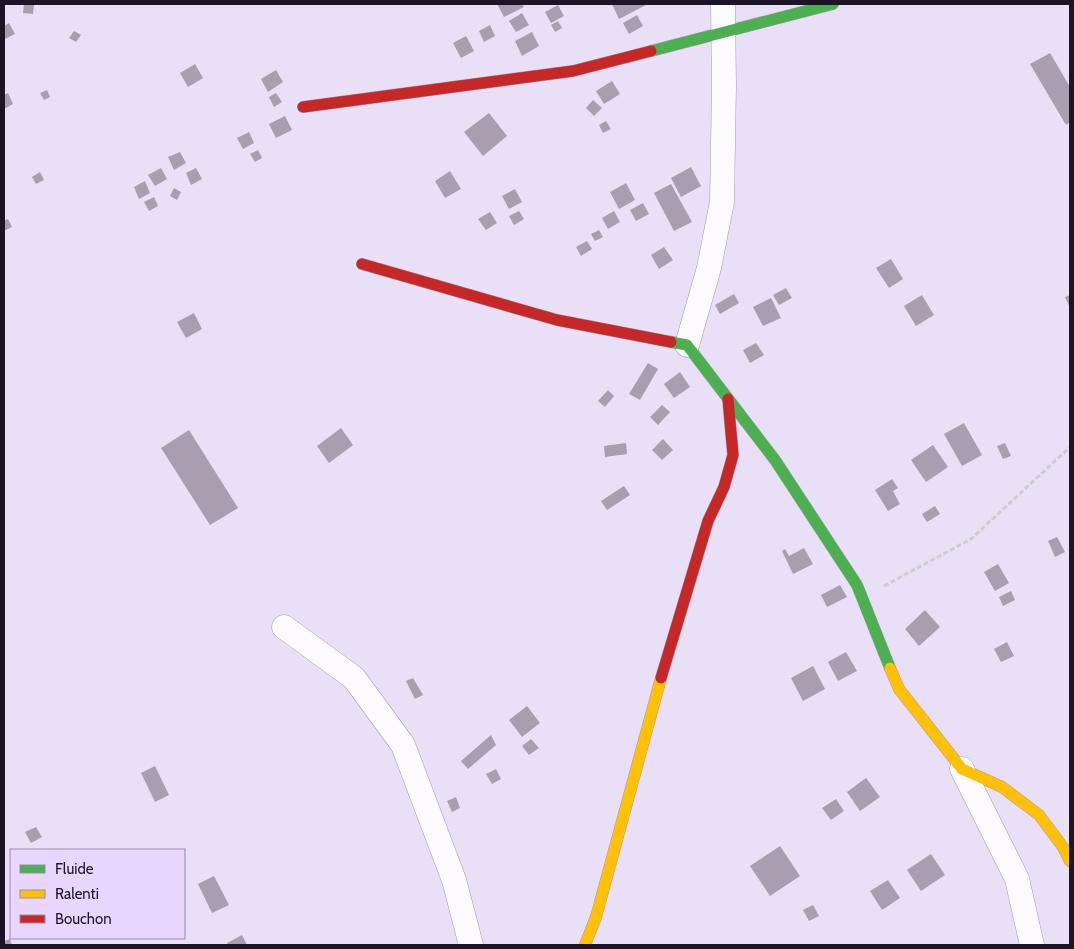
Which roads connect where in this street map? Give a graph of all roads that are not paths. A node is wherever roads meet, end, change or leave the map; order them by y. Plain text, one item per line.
1 (722, 4) edge
2 (833, 4) edge
3 (723, 32) junction
4 (303, 107) dead end
5 (362, 264) dead end
6 (687, 345) junction
7 (728, 399) junction
8 (284, 627) dead end
9 (962, 769) junction
10 (1070, 861) edge
11 (471, 945) edge
12 (585, 945) edge
13 (1032, 945) edge

1 - 3 street
2 - 3 street
3 - 4 street
3 - 6 street
5 - 6 street
6 - 7 street
7 - 9 street
7 - 12 street
8 - 11 street
9 - 10 street
9 - 13 street

